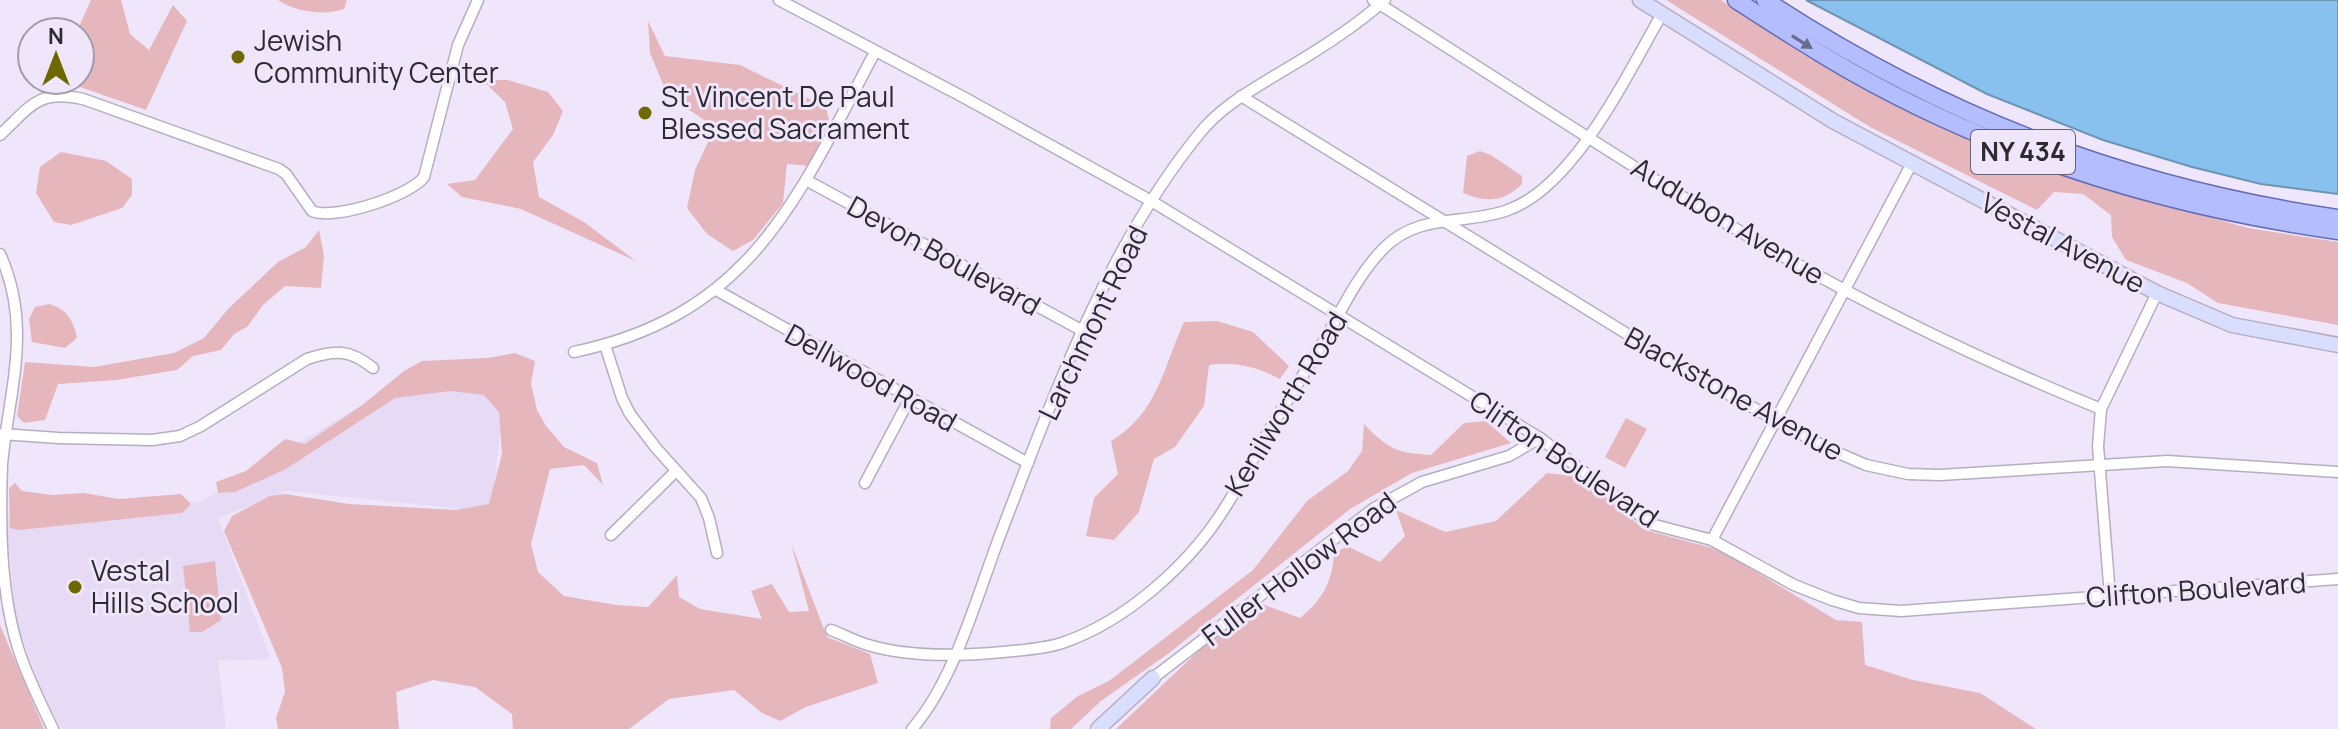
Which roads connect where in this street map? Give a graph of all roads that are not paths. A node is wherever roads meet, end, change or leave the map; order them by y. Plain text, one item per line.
1 (478, 0) edge
2 (779, 0) edge
3 (1640, 0) edge
4 (1736, 0) edge
5 (1765, 0) edge
6 (1379, 1) edge
7 (1662, 14) junction
8 (875, 52) junction
9 (1241, 96) junction
10 (0, 135) edge
11 (1588, 138) junction
12 (1912, 163) junction
13 (806, 180) junction
14 (1153, 202) junction
15 (2338, 218) edge
16 (1444, 221) junction
17 (2338, 231) edge
18 (0, 254) edge
19 (716, 290) junction
20 (1845, 290) junction
21 (2157, 293) junction
22 (1339, 316) junction
23 (1083, 331) junction
24 (605, 345) junction
25 (2338, 345) edge
26 (574, 352) dead end
27 (373, 368) dead end
28 (909, 400) junction
29 (2101, 409) junction
30 (1775, 419) junction
31 (3, 434) edge
32 (1540, 438) junction
33 (1028, 463) junction
34 (2100, 464) junction
35 (676, 471) junction
36 (2338, 472) edge
37 (865, 483) dead end
38 (611, 535) dead end
39 (1712, 540) junction
40 (717, 553) dead end
41 (2338, 579) edge
42 (2110, 596) junction
43 (831, 630) dead end
44 (955, 655) junction
45 (1153, 678) joint
46 (53, 729) edge
47 (912, 729) edge
48 (1098, 729) edge

1 - 10 street
2 - 8 street, Clifton Boulevard
3 - 7 street, Vestal Avenue
4 -> 17 main road, NY 434
5 - 15 main road, NY 434
6 - 9 street, Larchmont Road
6 - 11 street, Audubon Avenue
7 - 11 street, Kenilworth Road
7 - 12 street, Vestal Avenue
8 - 13 street
8 - 14 street, Clifton Boulevard
9 - 14 street, Larchmont Road
9 - 16 street, Blackstone Avenue
11 - 16 street, Kenilworth Road
11 - 20 street, Audubon Avenue
12 - 20 street
12 - 21 street, Vestal Avenue
13 - 19 street
13 - 23 street, Devon Boulevard
14 - 22 street, Clifton Boulevard
14 - 23 street, Larchmont Road
16 - 22 street, Kenilworth Road
16 - 30 street, Blackstone Avenue
18 - 31 street
19 - 24 street
19 - 28 street, Dellwood Road
20 - 29 street, Audubon Avenue
20 - 30 street
21 - 25 street, Vestal Avenue
21 - 29 street
22 - 32 street, Clifton Boulevard
22 - 44 street, Kenilworth Road
23 - 33 street, Larchmont Road
24 - 26 street
24 - 35 street
27 - 31 street
28 - 33 street, Dellwood Road
28 - 37 street
29 - 34 street
30 - 34 street, Blackstone Avenue
30 - 39 street
31 - 46 street
32 - 39 street, Clifton Boulevard
32 - 45 street, Fuller Hollow Road
33 - 44 street, Larchmont Road
34 - 36 street, Blackstone Avenue
34 - 42 street
35 - 38 street
35 - 40 street
39 - 42 street, Clifton Boulevard
41 - 42 street, Clifton Boulevard
43 - 44 street, Kenilworth Road
44 - 47 street, Larchmont Road
45 - 48 street

